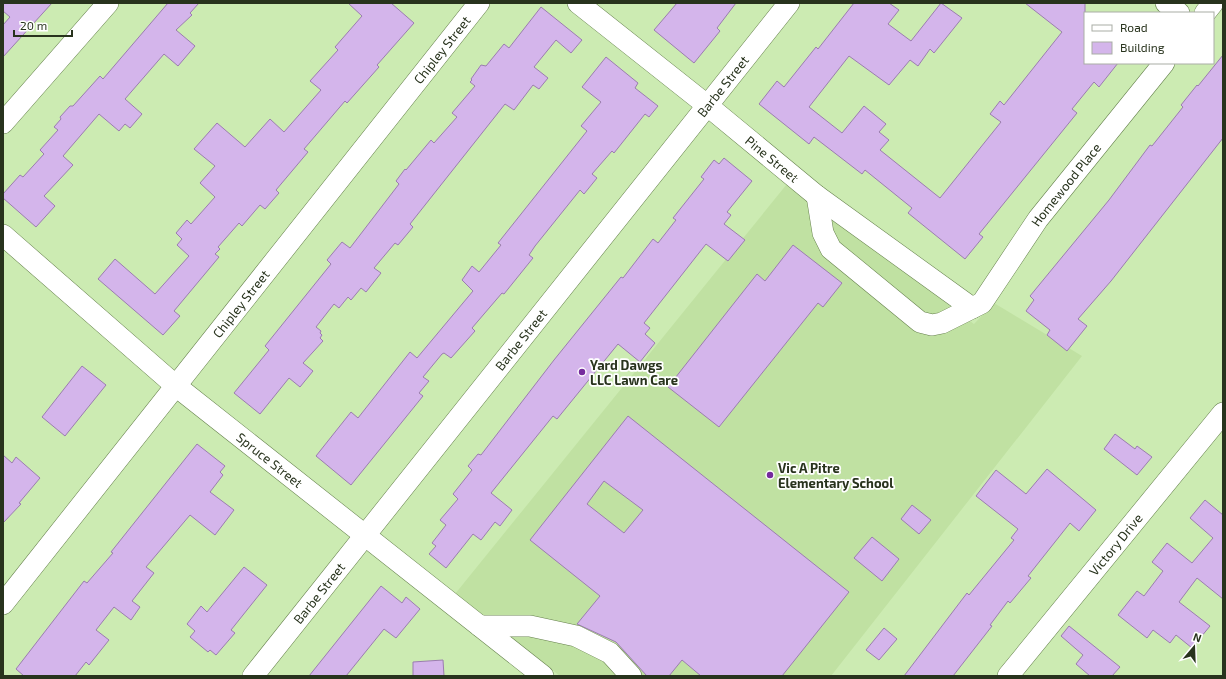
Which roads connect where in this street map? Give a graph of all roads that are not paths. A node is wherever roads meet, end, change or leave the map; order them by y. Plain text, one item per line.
1 (108, 3) edge
2 (479, 3) edge
3 (578, 3) edge
4 (789, 3) edge
5 (1166, 3) edge
6 (1213, 3) edge
7 (1178, 12) edge
8 (1206, 12) edge
9 (1163, 64) edge
10 (708, 106) junction
11 (3, 123) edge
12 (817, 196) junction
13 (3, 235) edge
14 (972, 308) junction
15 (176, 386) junction
16 (1223, 413) edge
17 (365, 535) junction
18 (3, 604) edge
19 (480, 626) junction
20 (254, 676) edge
21 (543, 676) edge
22 (631, 676) edge
23 (1008, 676) edge

1 - 11 street
2 - 15 street, Chipley Street
3 - 10 street, Pine Street
4 - 10 street, Barbe Street
5 - 7 street
6 - 8 street
9 - 14 street, Homewood Place
10 - 12 street, Pine Street
10 - 17 street, Barbe Street
12 - 14 street, Pine Street
12 - 14 street, Homewood Place
13 - 15 street, Spruce Street
15 - 17 street, Spruce Street
15 - 18 street, Chipley Street
16 - 23 street, Victory Drive
17 - 19 street, Spruce Street
17 - 20 street, Barbe Street
19 - 21 street, Spruce Street
19 - 22 street

